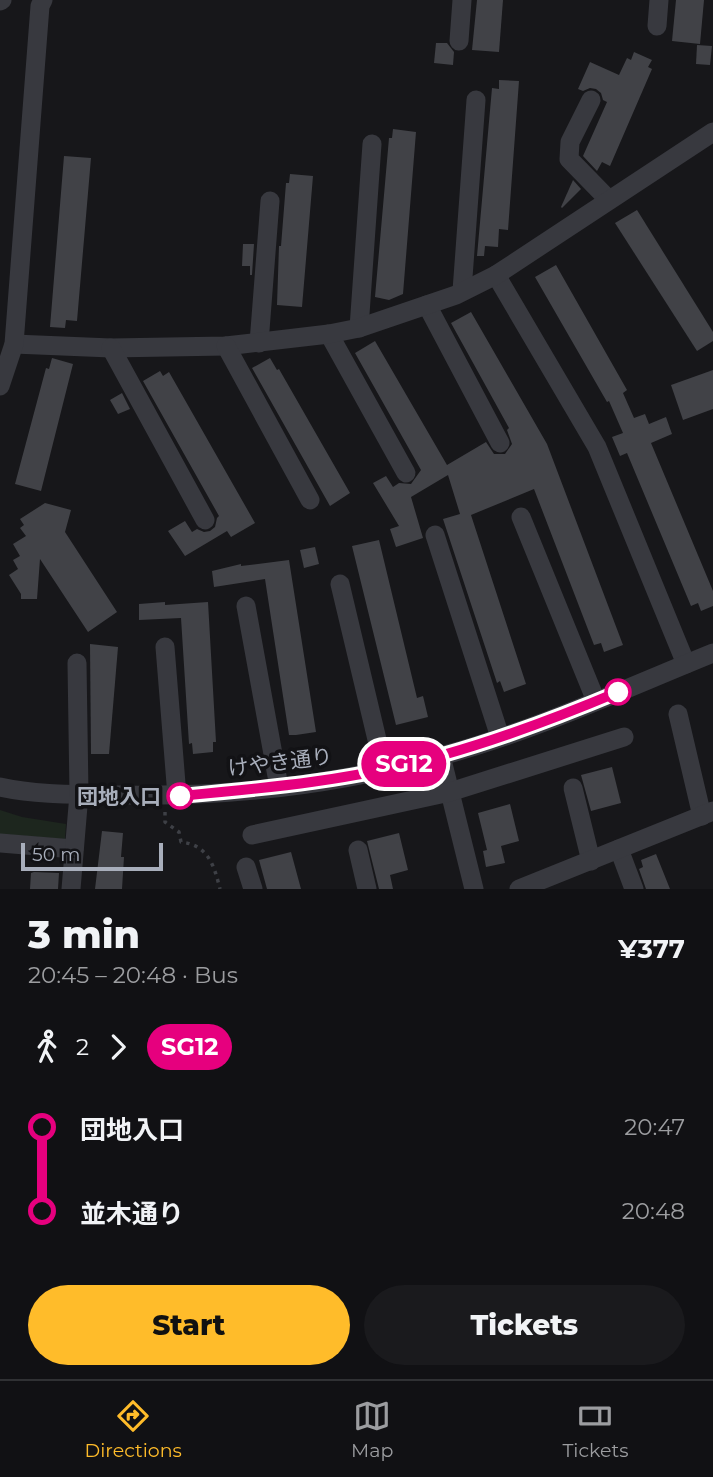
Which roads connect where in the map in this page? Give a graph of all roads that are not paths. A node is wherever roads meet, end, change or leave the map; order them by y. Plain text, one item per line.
1 (43, 0) edge
2 (462, 0) edge
3 (659, 0) edge
4 (657, 26) dead end
5 (459, 41) dead end
6 (475, 100) dead end
7 (592, 100) dead end
8 (713, 132) edge
9 (372, 144) dead end
10 (609, 200) junction
11 (270, 201) dead end
12 (496, 275) junction
13 (463, 291) junction
14 (427, 305) junction
15 (359, 328) junction
16 (329, 334) junction
17 (260, 343) junction
18 (15, 344) junction
19 (226, 346) junction
20 (111, 348) junction
21 (0, 386) edge
22 (500, 443) dead end
23 (406, 473) dead end
24 (310, 500) dead end
25 (521, 517) dead end
26 (205, 520) dead end
27 (435, 535) dead end
28 (340, 584) dead end
29 (246, 606) dead end
30 (165, 647) dead end
31 (713, 653) edge
32 (77, 663) dead end
33 (686, 664) junction
34 (596, 701) junction
35 (678, 715) dead end
36 (500, 737) junction
37 (624, 737) dead end
38 (441, 756) junction
39 (384, 769) junction
40 (0, 786) edge
41 (279, 788) junction
42 (573, 788) dead end
43 (450, 792) junction
44 (79, 794) junction
45 (171, 796) junction
46 (709, 816) edge
47 (252, 835) dead end
48 (0, 843) edge
49 (74, 849) junction
50 (619, 849) junction
51 (358, 850) dead end
52 (591, 862) junction
53 (246, 867) dead end
54 (71, 889) edge
55 (253, 889) edge
56 (367, 889) edge
57 (474, 889) edge
58 (523, 889) edge
59 (634, 889) edge

1 - 18 street
2 - 5 street
3 - 4 street
6 - 13 street
7 - 10 street
8 - 10 street
9 - 15 street
10 - 12 street
11 - 17 street
12 - 13 street
12 - 33 street
13 - 14 street
14 - 15 street
14 - 22 street
15 - 16 street
16 - 17 street
16 - 23 street
17 - 19 street
18 - 20 street
18 - 21 street
19 - 20 street
19 - 24 street
20 - 26 street
25 - 34 street
27 - 36 street
28 - 39 street
29 - 41 street
30 - 45 street
31 - 33 street, けやき通り
32 - 44 street
33 - 34 street, けやき通り
34 - 36 street, けやき通り
35 - 46 street
36 - 38 street, けやき通り
37 - 43 street
38 - 39 street, けやき通り
38 - 43 street
39 - 41 street, けやき通り
40 - 44 street, けやき通り
41 - 45 street, けやき通り
42 - 52 street
43 - 47 street
43 - 57 street
44 - 45 street, けやき通り
44 - 49 street
46 - 50 street
48 - 49 street
49 - 54 street
50 - 52 street
50 - 59 street
51 - 56 street
52 - 58 street
53 - 55 street

